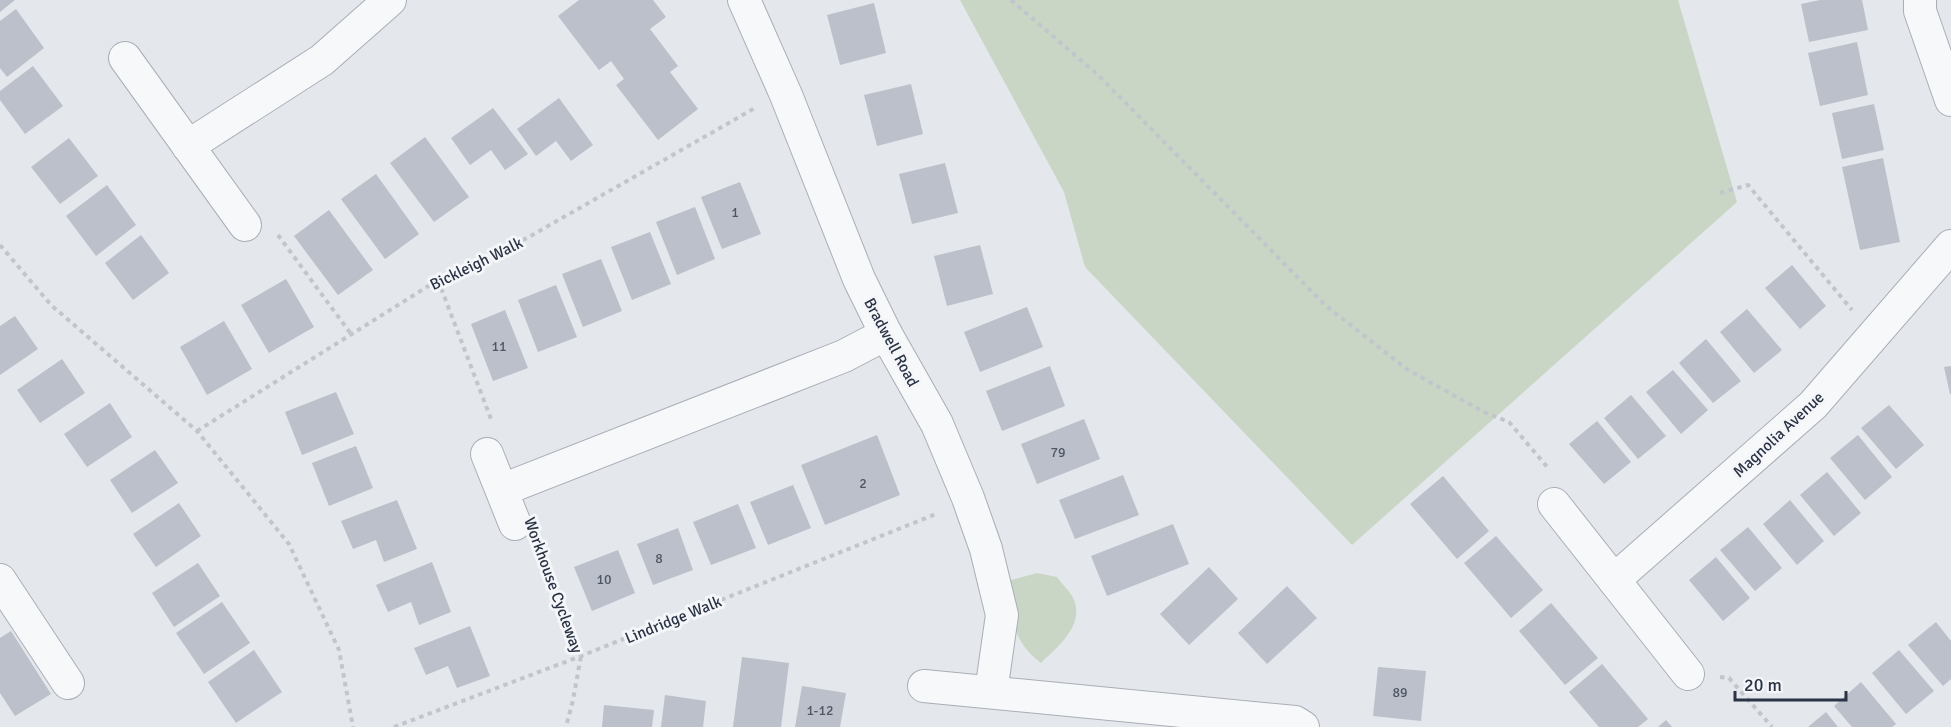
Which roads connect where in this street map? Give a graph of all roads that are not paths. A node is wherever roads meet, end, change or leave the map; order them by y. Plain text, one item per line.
1 (390, 0) edge
2 (744, 0) edge
3 (1920, 0) edge
4 (125, 58) dead end
5 (1951, 100) edge
6 (188, 146) junction
7 (245, 225) dead end
8 (1951, 246) edge
9 (886, 334) junction
10 (487, 454) road end
11 (502, 490) junction
12 (1554, 504) road end
13 (526, 531) road end
14 (0, 580) edge
15 (1614, 580) junction
16 (1688, 674) road end
17 (68, 683) dead end
18 (924, 686) dead end
19 (991, 692) junction
20 (1303, 727) edge

1 - 6 street
2 - 9 street, Bradwell Road
3 - 5 street
4 - 6 street
6 - 7 street
8 - 15 street, Magnolia Avenue
9 - 11 street
9 - 19 street, Bradwell Road
10 - 11 street
11 - 13 street
12 - 15 street
14 - 17 street
15 - 16 street
18 - 19 street
19 - 20 street

